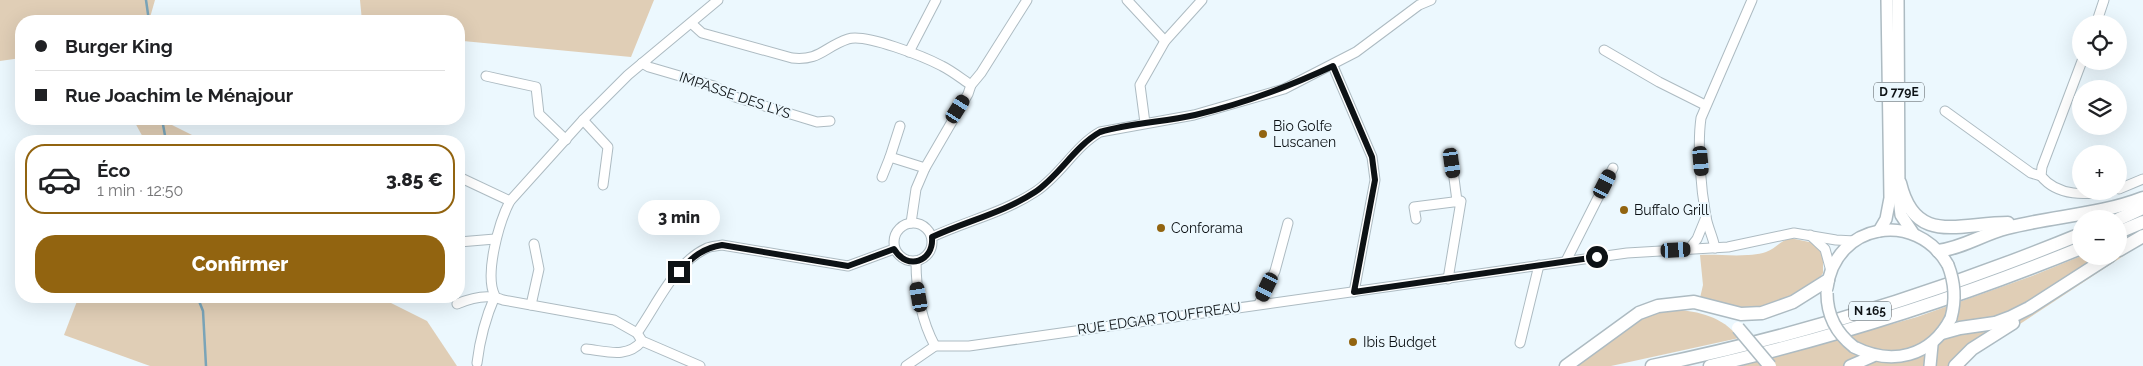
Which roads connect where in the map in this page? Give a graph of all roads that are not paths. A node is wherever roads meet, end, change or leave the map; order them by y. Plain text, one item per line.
1 (718, 0) edge
2 (936, 0) edge
3 (1026, 0) edge
4 (1127, 0) edge
5 (1202, 0) edge
6 (1430, 0) edge
7 (1752, 0) edge
8 (1887, 0) edge
9 (1898, 0) edge
10 (2104, 0) edge
11 (2099, 15) edge
12 (691, 23) junction
13 (1165, 41) junction
14 (1604, 50) dead end
15 (909, 52) junction
16 (642, 62) junction
17 (1333, 66) junction
18 (2079, 70) edge
19 (486, 76) dead end
20 (971, 85) junction
21 (1705, 105) junction
22 (1945, 111) dead end
23 (582, 120) junction
24 (830, 121) dead end
25 (1145, 123) junction
26 (900, 126) dead end
27 (566, 140) junction
28 (890, 157) junction
29 (1452, 163) dead end
30 (925, 168) junction
31 (1613, 168) dead end
32 (2041, 176) junction
33 (882, 177) dead end
34 (2143, 179) edge
35 (465, 180) edge
36 (1900, 184) junction
37 (603, 185) dead end
38 (2127, 186) edge
39 (2072, 193) edge
40 (2143, 198) edge
41 (510, 201) junction
42 (1457, 201) junction
43 (2143, 208) edge
44 (2127, 215) edge
45 (1706, 217) junction
46 (1416, 218) dead end
47 (2033, 222) junction
48 (2143, 222) edge
49 (911, 223) junction
50 (1288, 223) dead end
51 (2127, 229) edge
52 (1879, 231) junction
53 (1913, 233) junction
54 (1809, 235) junction
55 (2143, 236) edge
56 (932, 237) junction
57 (2072, 238) edge
58 (495, 240) junction
59 (1855, 241) junction
60 (465, 242) edge
61 (534, 244) dead end
62 (2127, 245) edge
63 (1714, 248) junction
64 (894, 249) junction
65 (1689, 249) junction
66 (1938, 251) junction
67 (2072, 251) edge
68 (1566, 261) junction
69 (916, 262) junction
70 (1539, 265) junction
71 (2096, 265) edge
72 (1448, 279) junction
73 (1829, 281) junction
74 (1354, 292) junction
75 (495, 296) junction
76 (465, 301) edge
77 (1670, 303) junction
78 (1259, 304) junction
79 (531, 305) junction
80 (2029, 308) junction
81 (1942, 333) junction
82 (640, 337) junction
83 (1520, 343) dead end
84 (1932, 344) junction
85 (935, 346) junction
86 (586, 348) dead end
87 (1873, 356) junction
88 (1893, 359) junction
89 (477, 363) dead end
90 (700, 366) edge
91 (906, 366) edge
92 (1566, 366) edge
93 (1652, 366) edge
94 (1710, 366) edge
95 (1770, 366) edge
96 (1850, 366) edge
97 (1904, 366) edge
98 (1930, 366) edge
99 (1955, 366) edge

1 - 12 street
2 - 15 street
3 - 20 street
4 - 13 street
5 - 13 street
6 - 17 street
7 - 21 street
8 - 52 main road, D 779E
9 - 36 main road, D 779E
10 - 11 street
12 - 15 street
12 - 16 street
13 - 25 street
14 - 21 street
15 - 20 street
16 - 23 street
16 - 24 street, IMPASSE DES LYS
17 - 25 street
17 - 74 street
18 - 32 street
19 - 27 street
20 - 30 street
21 - 45 street
22 - 32 street
23 - 27 street
23 - 37 street
25 - 56 street
26 - 28 street
27 - 41 street
28 - 30 street
28 - 33 street
29 - 42 street
30 - 49 street
31 - 68 street
32 - 39 street
34 - 38 street
35 - 41 street
36 - 47 highway
36 - 53 main road, D 779E
40 - 47 highway
41 - 58 street
42 - 46 street
42 - 72 street
43 - 44 highway
45 - 63 street
45 - 65 street
47 - 66 highway
48 - 51 highway
49 - 56 street
49 - 64 street
50 - 78 street
52 - 53 main road
52 - 59 main road
53 - 66 main road
54 - 59 street, RUE EDGAR TOUFFREAU
54 - 63 street, RUE EDGAR TOUFFREAU
54 - 73 street
55 - 62 highway
56 - 69 street
57 - 93 highway, N 165
58 - 60 street
58 - 75 street
59 - 73 main road
61 - 79 street
63 - 65 street, RUE EDGAR TOUFFREAU
64 - 69 street
64 - 82 street
65 - 68 street, RUE EDGAR TOUFFREAU
66 - 81 main road, bridge
67 - 94 highway, N 165
68 - 70 street, RUE EDGAR TOUFFREAU
69 - 85 street
70 - 72 street, RUE EDGAR TOUFFREAU
70 - 83 street
71 - 80 highway
72 - 74 street, RUE EDGAR TOUFFREAU
73 - 77 highway
73 - 87 main road, bridge
74 - 78 street, RUE EDGAR TOUFFREAU
75 - 76 street
75 - 79 street
75 - 89 street
77 - 92 highway
77 - 95 highway, bridge
78 - 85 street, RUE EDGAR TOUFFREAU
79 - 82 street
80 - 81 highway
80 - 99 highway
81 - 84 main road
82 - 86 street
82 - 90 street
84 - 88 main road
84 - 98 main road
85 - 91 street
87 - 88 main road
87 - 96 main road
88 - 97 main road

